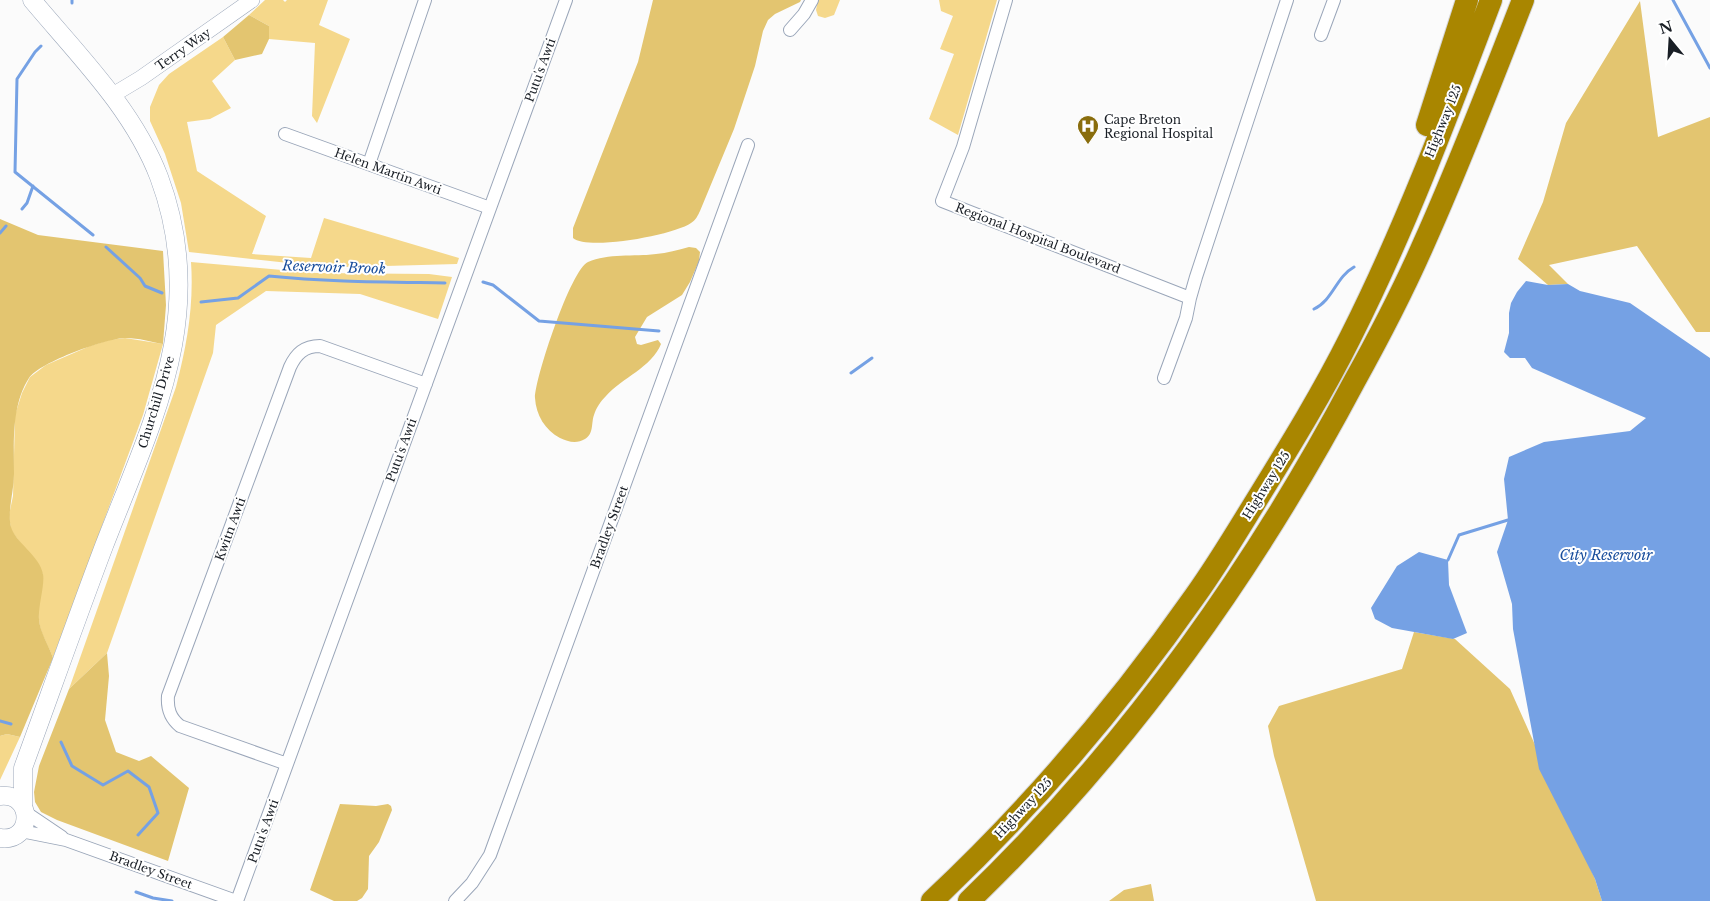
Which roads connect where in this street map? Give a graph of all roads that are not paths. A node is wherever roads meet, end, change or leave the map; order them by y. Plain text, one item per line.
1 (32, 0) edge
2 (252, 0) edge
3 (426, 0) edge
4 (565, 0) edge
5 (812, 0) edge
6 (1006, 0) edge
7 (1286, 0) edge
8 (1334, 0) edge
9 (1468, 0) edge
10 (1491, 0) edge
11 (1523, 0) edge
12 (1540, 0) edge
13 (790, 30) dead end
14 (1321, 35) dead end
15 (111, 96) junction
16 (285, 134) dead end
17 (1470, 138) junction
18 (748, 145) dead end
19 (369, 164) junction
20 (490, 208) junction
21 (1381, 271) junction
22 (1190, 298) junction
23 (1164, 378) dead end
24 (426, 384) junction
25 (287, 764) junction
26 (24, 768) junction
27 (0, 795) edge
28 (24, 809) junction
29 (10, 836) edge
30 (66, 840) junction
31 (0, 853) edge
32 (237, 901) edge
33 (455, 901) edge
34 (932, 901) edge
35 (969, 901) edge

1 - 15 main road, Churchill Drive
2 - 15 street, Terry Way
3 - 19 street
4 - 20 street, Putu's Awti
5 - 13 street
6 - 22 street, Regional Hospital Boulevard
7 - 22 street
8 - 14 street
9 - 21 highway
10 - 21 highway, Highway 125
11 - 17 highway, Highway 125
12 - 17 highway
15 - 26 main road, Churchill Drive
16 - 19 street, Helen Martin Awti
17 - 35 highway, Highway 125
18 - 33 street, Bradley Street
19 - 20 street, Helen Martin Awti
20 - 24 street, Putu's Awti
21 - 34 highway, Highway 125
22 - 23 street
24 - 25 street, Putu's Awti
24 - 25 street, Kwitn Awti
25 - 32 street, Putu's Awti
26 - 27 main road, Churchill Drive
26 - 28 main road, Churchill Drive
27 - 28 main road
28 - 29 main road, Churchill Drive
28 - 30 street, Bradley Street
29 - 30 street, Bradley Street
29 - 31 main road
30 - 32 street, Bradley Street

